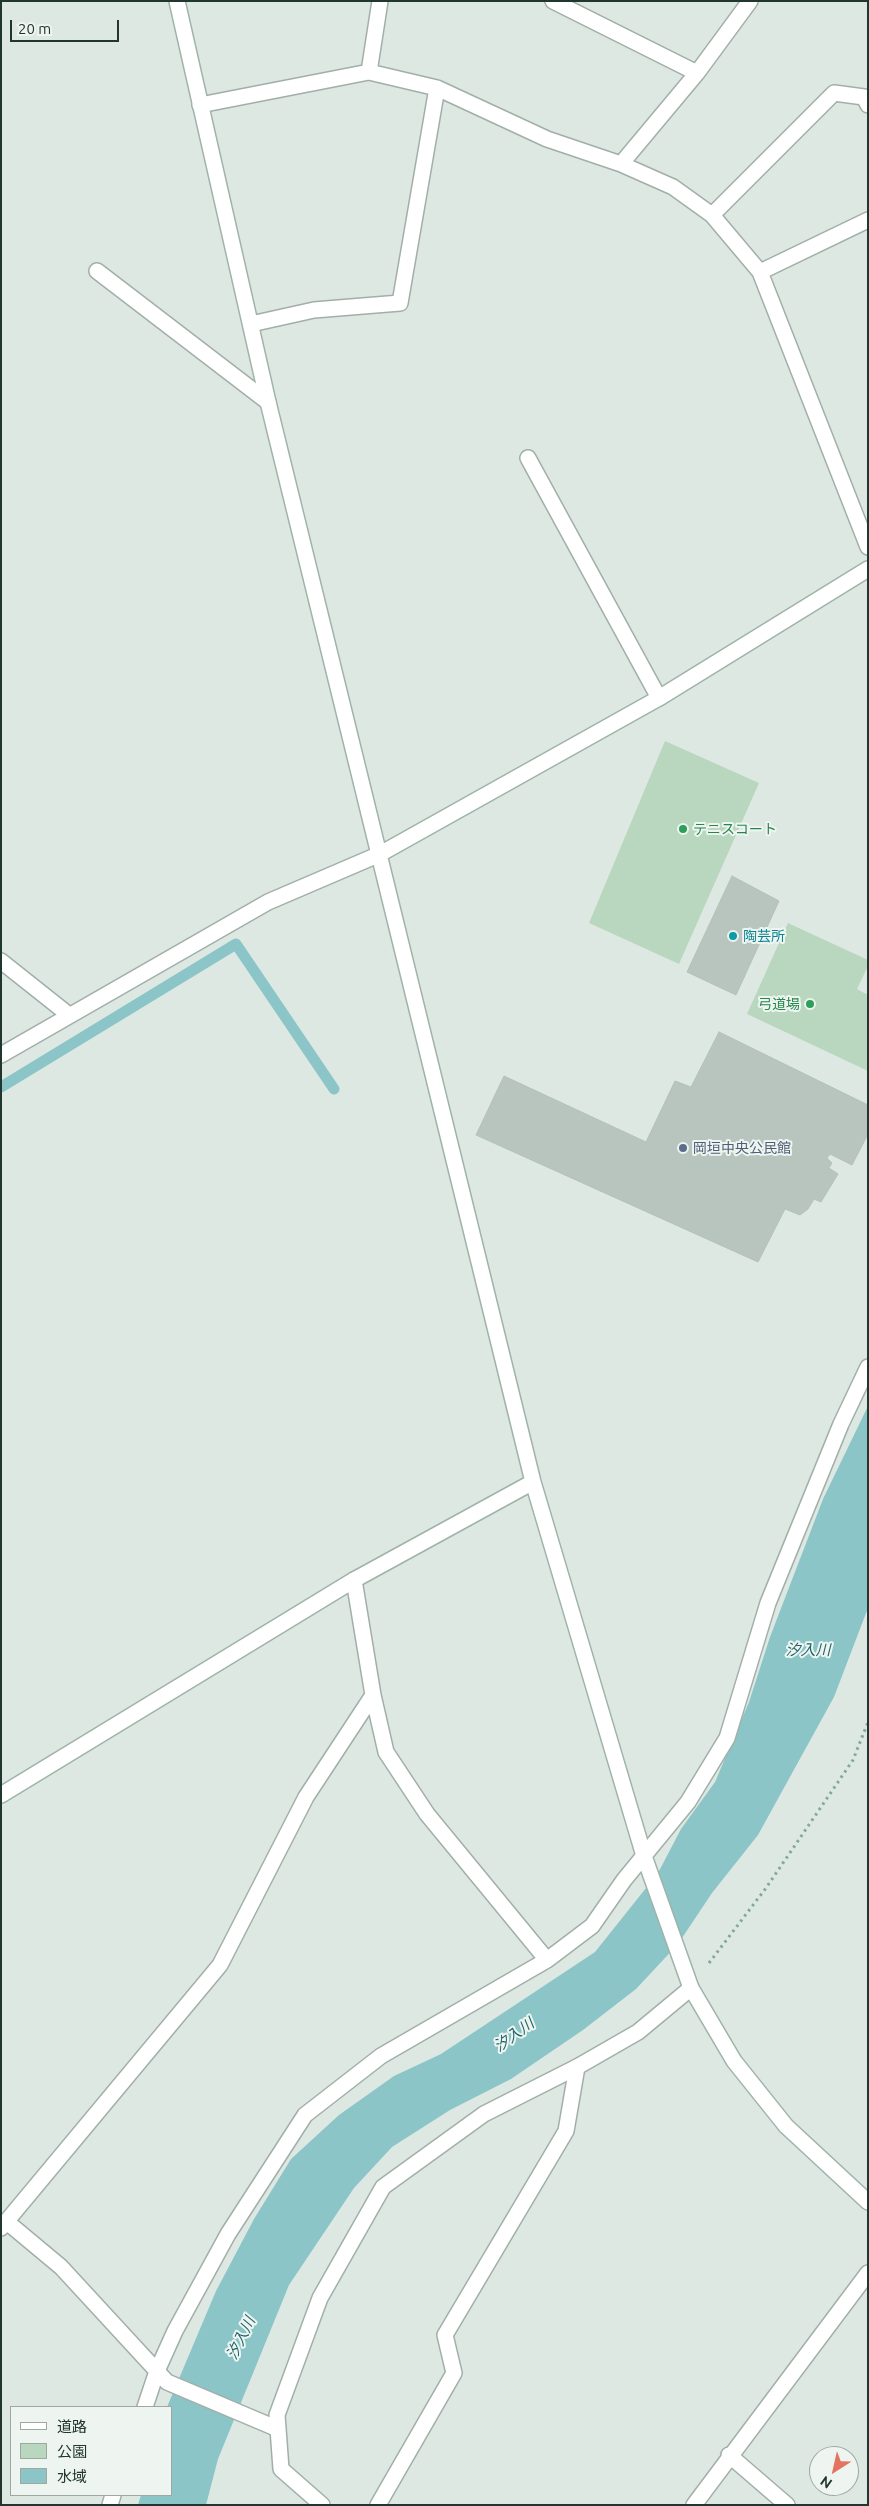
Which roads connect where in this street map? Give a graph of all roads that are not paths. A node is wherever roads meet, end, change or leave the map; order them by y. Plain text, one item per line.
1 (177, 1) edge
2 (380, 1) edge
3 (553, 1) edge
4 (750, 1) edge
5 (369, 72) junction
6 (697, 73) junction
7 (437, 88) junction
8 (200, 104) junction
9 (868, 105) edge
10 (621, 164) junction
11 (712, 215) junction
12 (868, 220) edge
13 (97, 271) dead end
14 (760, 272) junction
15 (251, 324) junction
16 (268, 402) junction
17 (528, 458) dead end
18 (868, 547) edge
19 (868, 569) edge
20 (659, 698) junction
21 (380, 854) junction
22 (1, 961) edge
23 (69, 1015) junction
24 (1, 1055) edge
25 (868, 1367) edge
26 (533, 1482) junction
27 (354, 1580) junction
28 (372, 1695) junction
29 (1, 1795) edge
30 (644, 1856) junction
31 (547, 1960) junction
32 (691, 1988) junction
33 (577, 2067) junction
34 (868, 2202) edge
35 (4, 2225) edge
36 (868, 2273) edge
37 (157, 2371) junction
38 (145, 2406) edge
39 (278, 2428) junction
40 (729, 2455) junction
41 (322, 2505) edge
42 (378, 2505) edge
43 (694, 2505) edge
44 (787, 2505) edge

1 - 8 street
2 - 5 street
3 - 6 street
4 - 6 street
5 - 7 street
5 - 8 street
6 - 10 street
7 - 10 street
7 - 15 street
8 - 15 street
9 - 11 street
10 - 11 street
11 - 14 street
12 - 14 street
13 - 16 street
14 - 18 street
15 - 16 street
16 - 21 street
17 - 20 street
19 - 20 street
20 - 21 street
21 - 23 street
21 - 26 street
22 - 23 street
23 - 24 street
25 - 30 street
26 - 27 street
26 - 30 street
27 - 28 street
27 - 29 street
28 - 31 street
28 - 35 street
30 - 31 street
30 - 32 street
31 - 37 street
32 - 33 street
32 - 34 street
33 - 39 street
33 - 42 street
35 - 37 street
36 - 40 street
37 - 38 street
37 - 39 street
39 - 41 street
40 - 43 street
40 - 44 street

